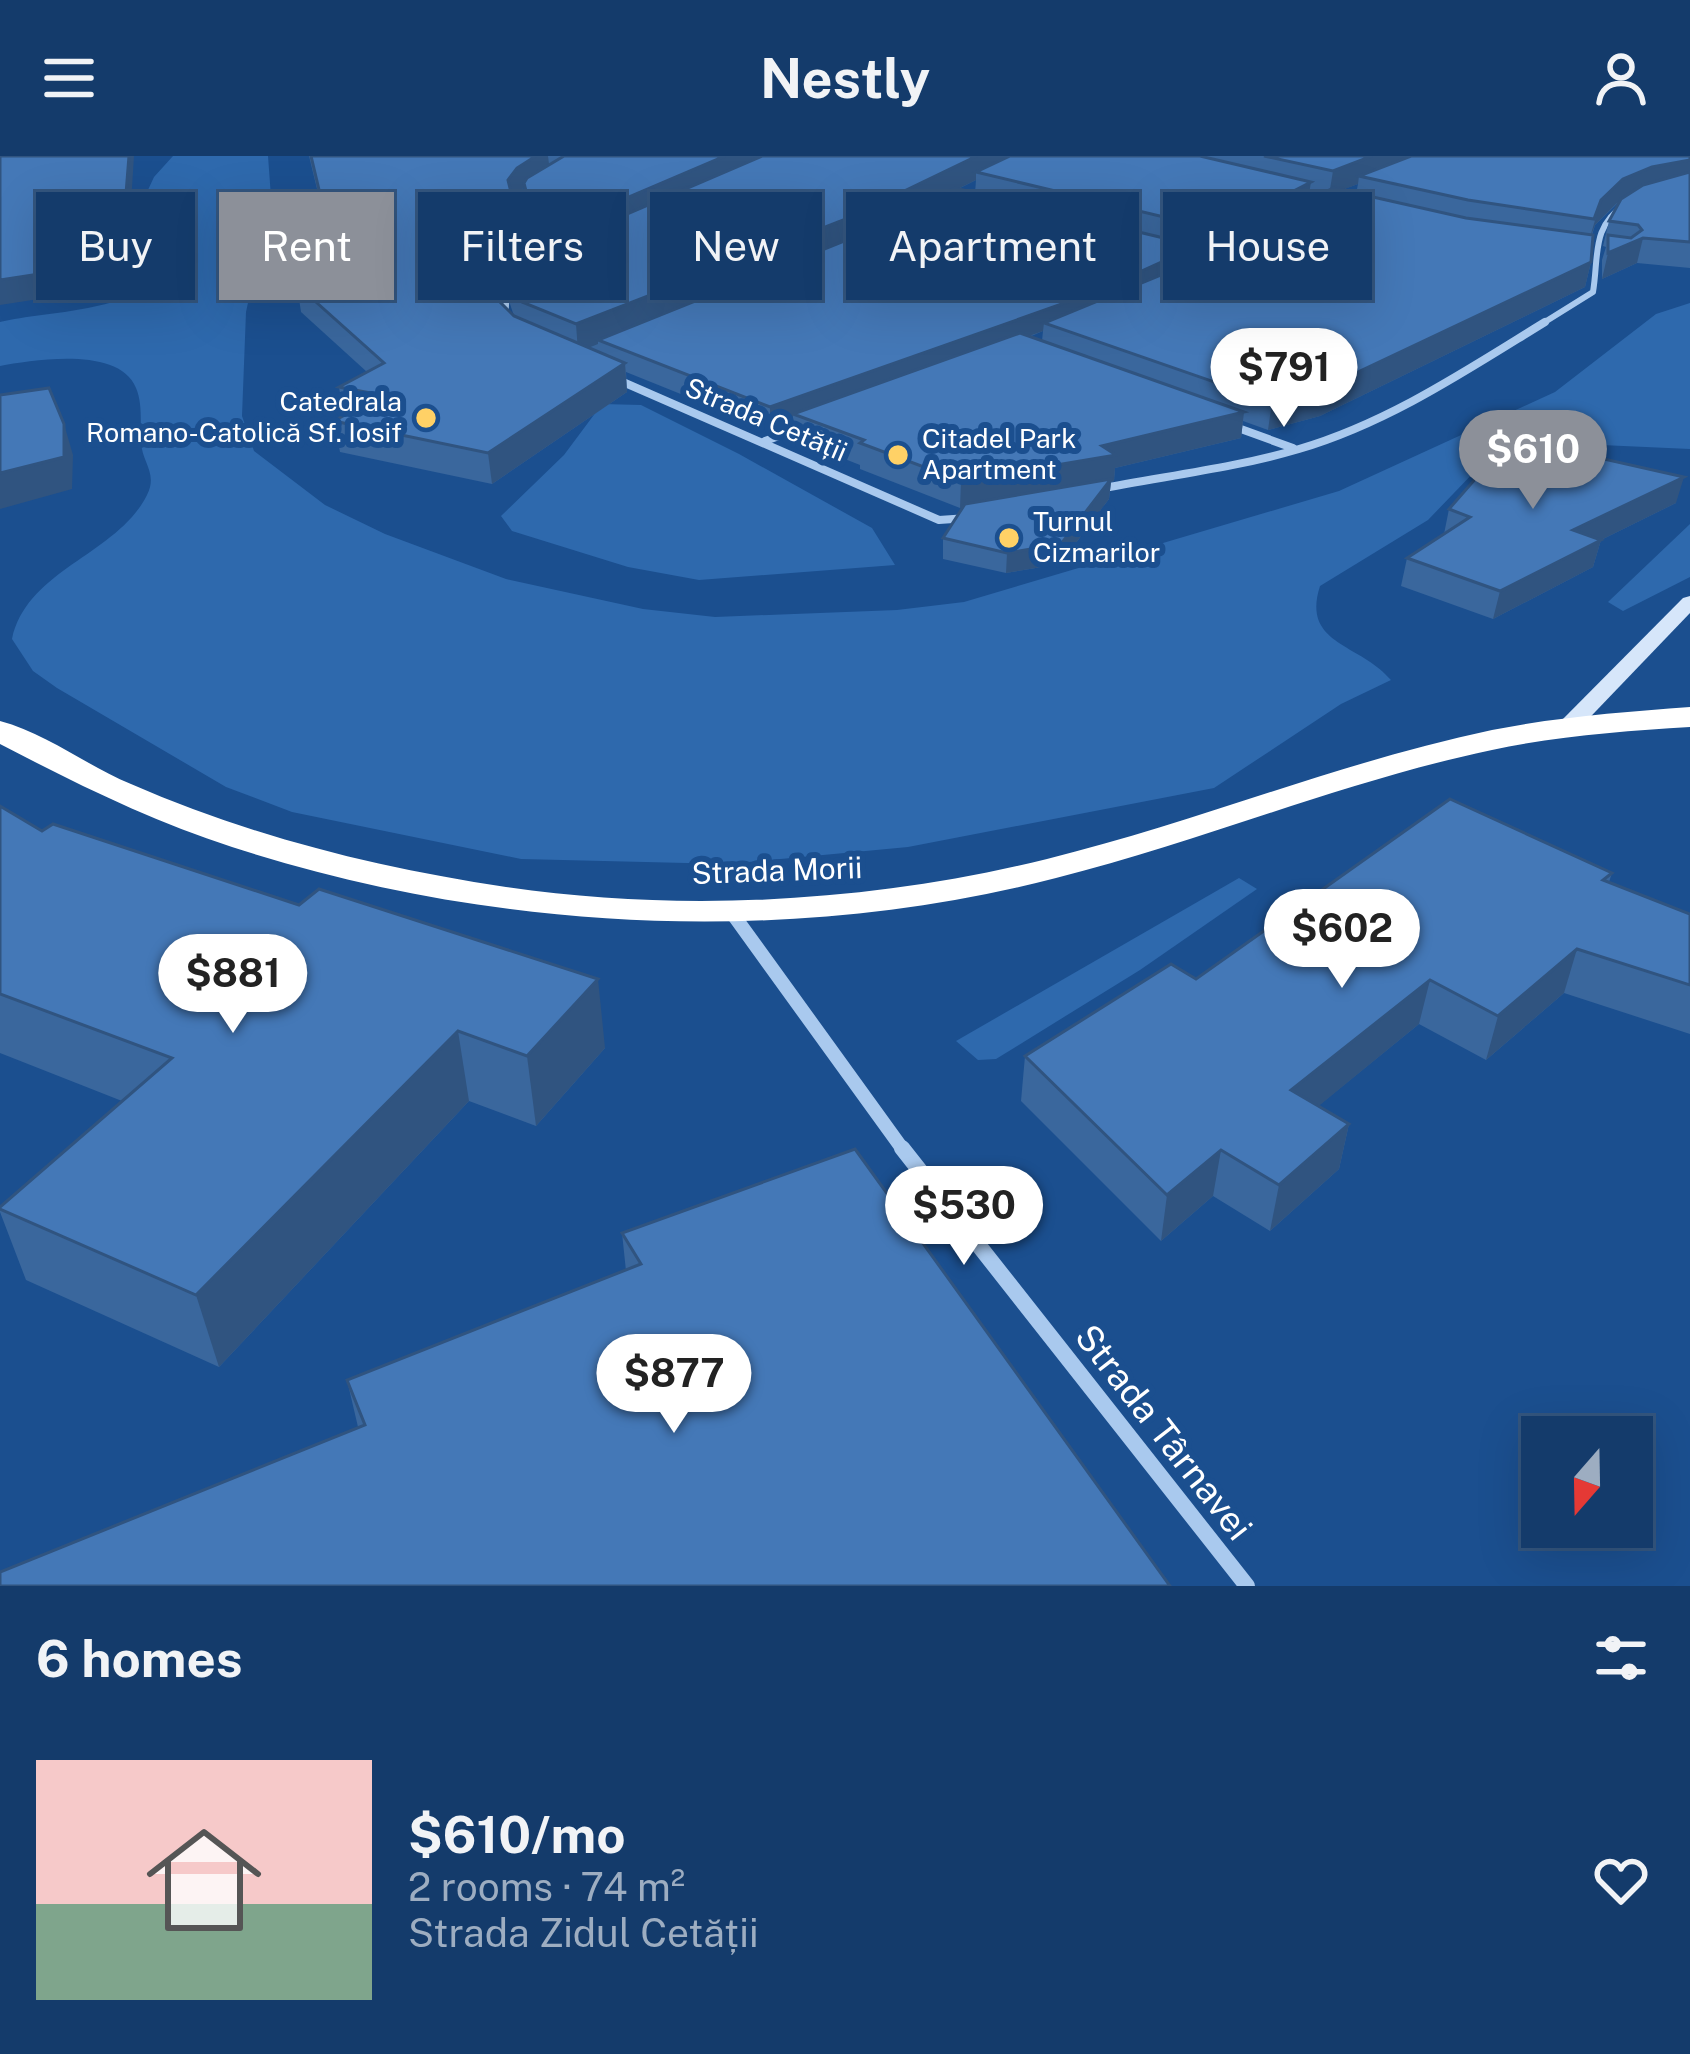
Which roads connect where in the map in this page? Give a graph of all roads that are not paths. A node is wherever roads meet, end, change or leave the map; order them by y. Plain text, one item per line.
1 (553, 177) edge
2 (535, 192) edge
3 (1629, 204) edge
4 (1571, 250) edge
5 (1594, 253) junction
6 (1610, 254) edge
7 (502, 300) edge
8 (512, 331) edge
9 (608, 375) edge
10 (1210, 418) edge
11 (809, 425) edge
12 (764, 440) junction
13 (1298, 450) junction
14 (1091, 490) edge
15 (986, 514) edge
16 (1690, 602) edge
17 (1690, 717) edge
18 (1565, 730) junction
19 (0, 731) edge
20 (731, 913) junction
21 (1247, 1586) edge

1 - 2 street
3 - 5 street
4 - 5 street
5 - 6 street
5 - 13 street
7 - 8 street
9 - 12 street, Strada Cetății
10 - 13 street
11 - 12 street
12 - 15 street, Strada Cetății
13 - 14 street
16 - 18 street
17 - 18 highway, Strada Morii
18 - 20 highway, Strada Morii
19 - 20 highway, Strada Morii
20 - 21 street, Strada Târnavei

